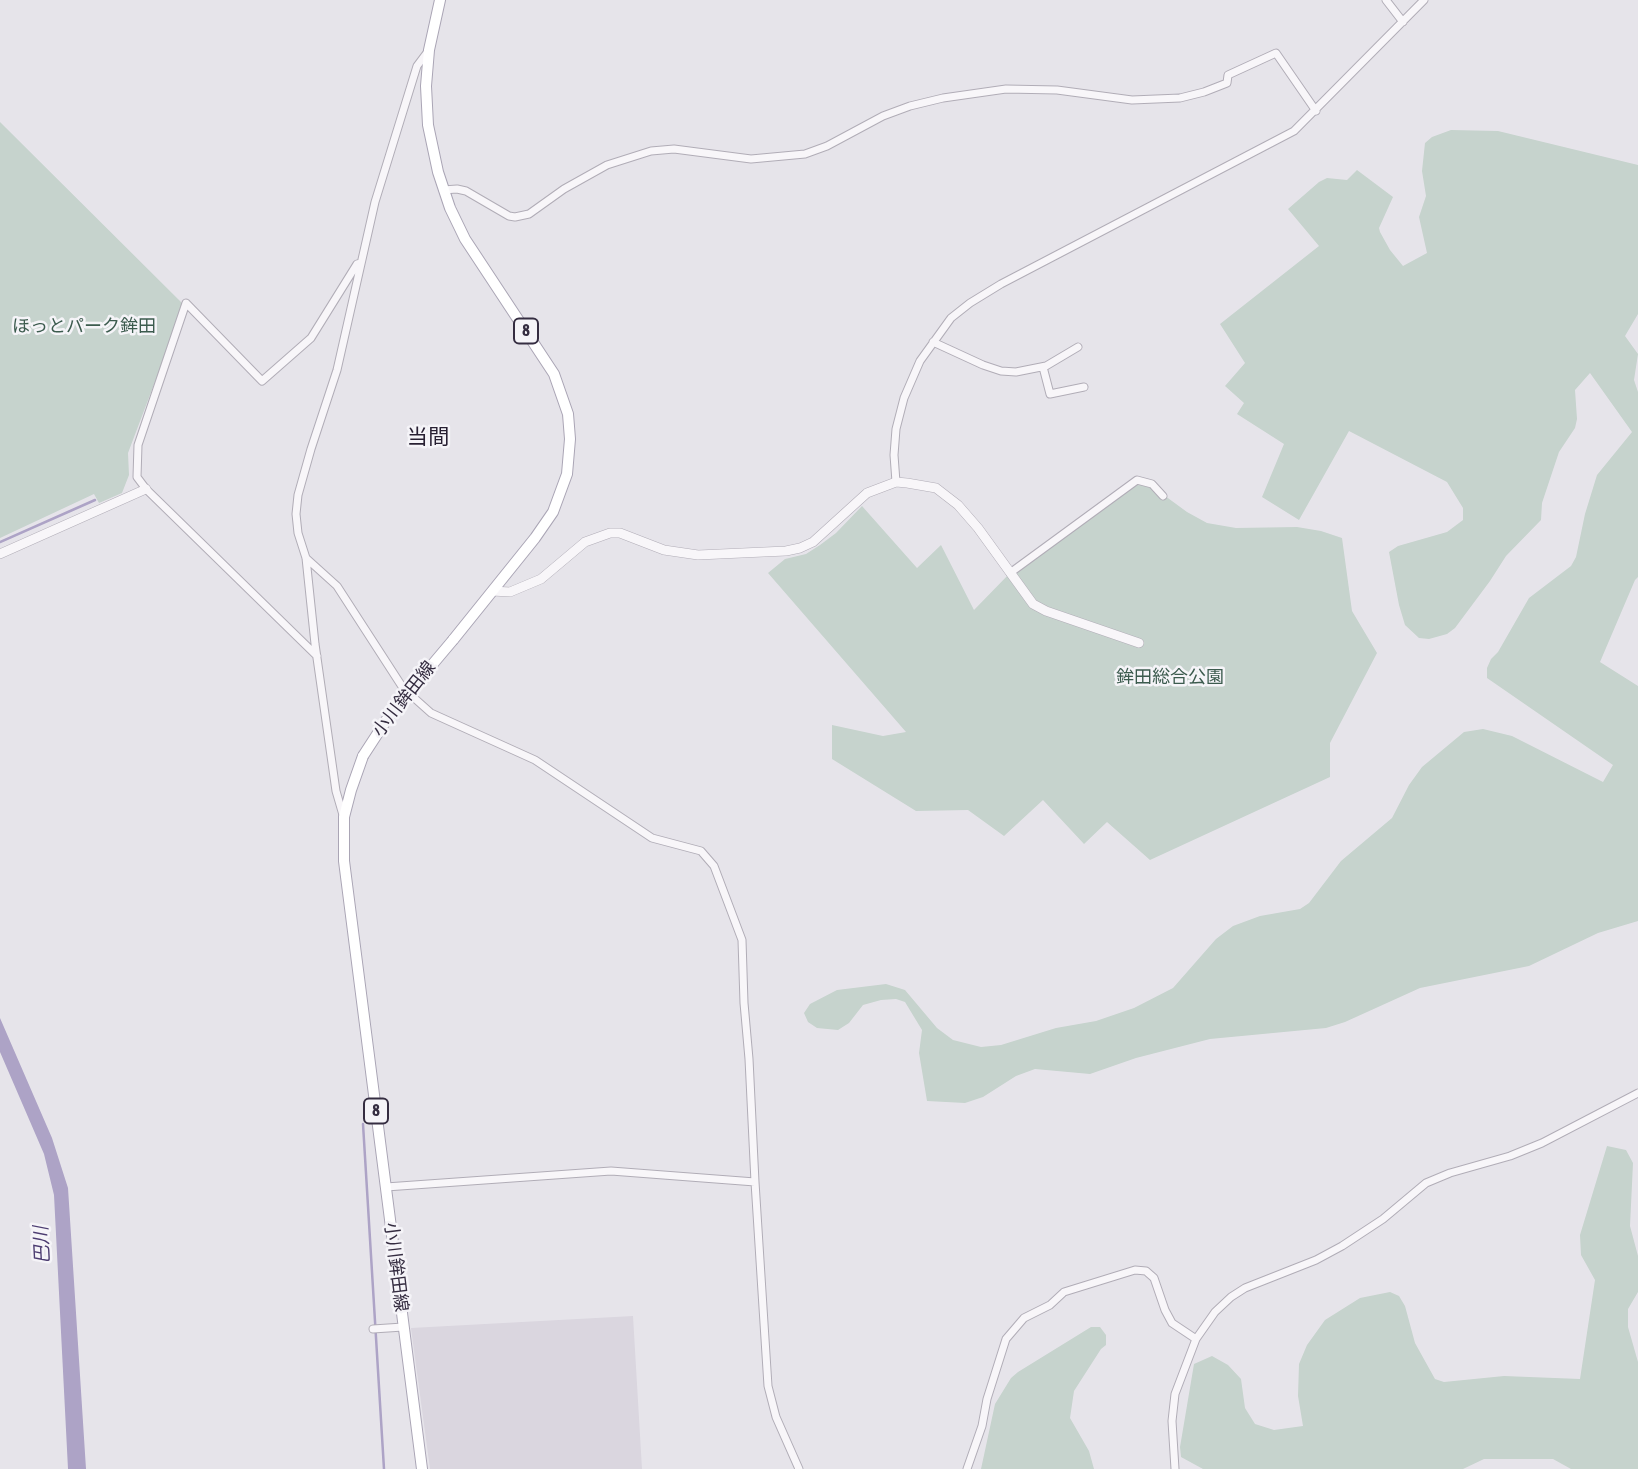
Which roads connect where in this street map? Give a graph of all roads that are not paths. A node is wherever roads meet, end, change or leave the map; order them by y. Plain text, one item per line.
1 (440, 0) edge
2 (1385, 0) edge
3 (1424, 0) edge
4 (1403, 22) junction
5 (429, 50) junction
6 (1316, 111) junction
7 (443, 190) junction
8 (361, 263) junction
9 (933, 342) junction
10 (1078, 347) dead end
11 (1043, 367) junction
12 (1084, 387) dead end
13 (896, 482) junction
14 (146, 489) junction
15 (1163, 496) dead end
16 (0, 554) edge
17 (306, 558) junction
18 (1010, 573) junction
19 (492, 591) junction
20 (1139, 643) dead end
21 (317, 656) junction
22 (344, 817) junction
23 (1638, 1093) edge
24 (755, 1182) junction
25 (386, 1187) junction
26 (403, 1327) junction
27 (376, 1329) dead end
28 (1196, 1339) junction
29 (422, 1469) edge
30 (799, 1469) edge
31 (967, 1469) edge
32 (1175, 1469) edge

1 - 5 main road, 小川鉾田線 / 8
2 - 4 street
3 - 4 street
4 - 6 street
5 - 7 main road, 小川鉾田線 / 8
5 - 8 street
6 - 7 street
6 - 9 street
7 - 19 main road, 小川鉾田線 / 8
8 - 14 street
8 - 17 street
9 - 11 street
9 - 13 street
10 - 11 street
11 - 12 street
13 - 18 street
13 - 19 street
14 - 16 street
14 - 21 street
15 - 18 street
17 - 21 street
17 - 24 street
18 - 20 street
19 - 22 main road, 小川鉾田線 / 8, bridge
21 - 22 street
22 - 25 main road, 小川鉾田線 / 8
23 - 28 street
24 - 25 street
24 - 30 street
25 - 26 main road, 小川鉾田線 / 8
26 - 27 street
26 - 29 main road, 小川鉾田線 / 8
28 - 31 street
28 - 32 street

